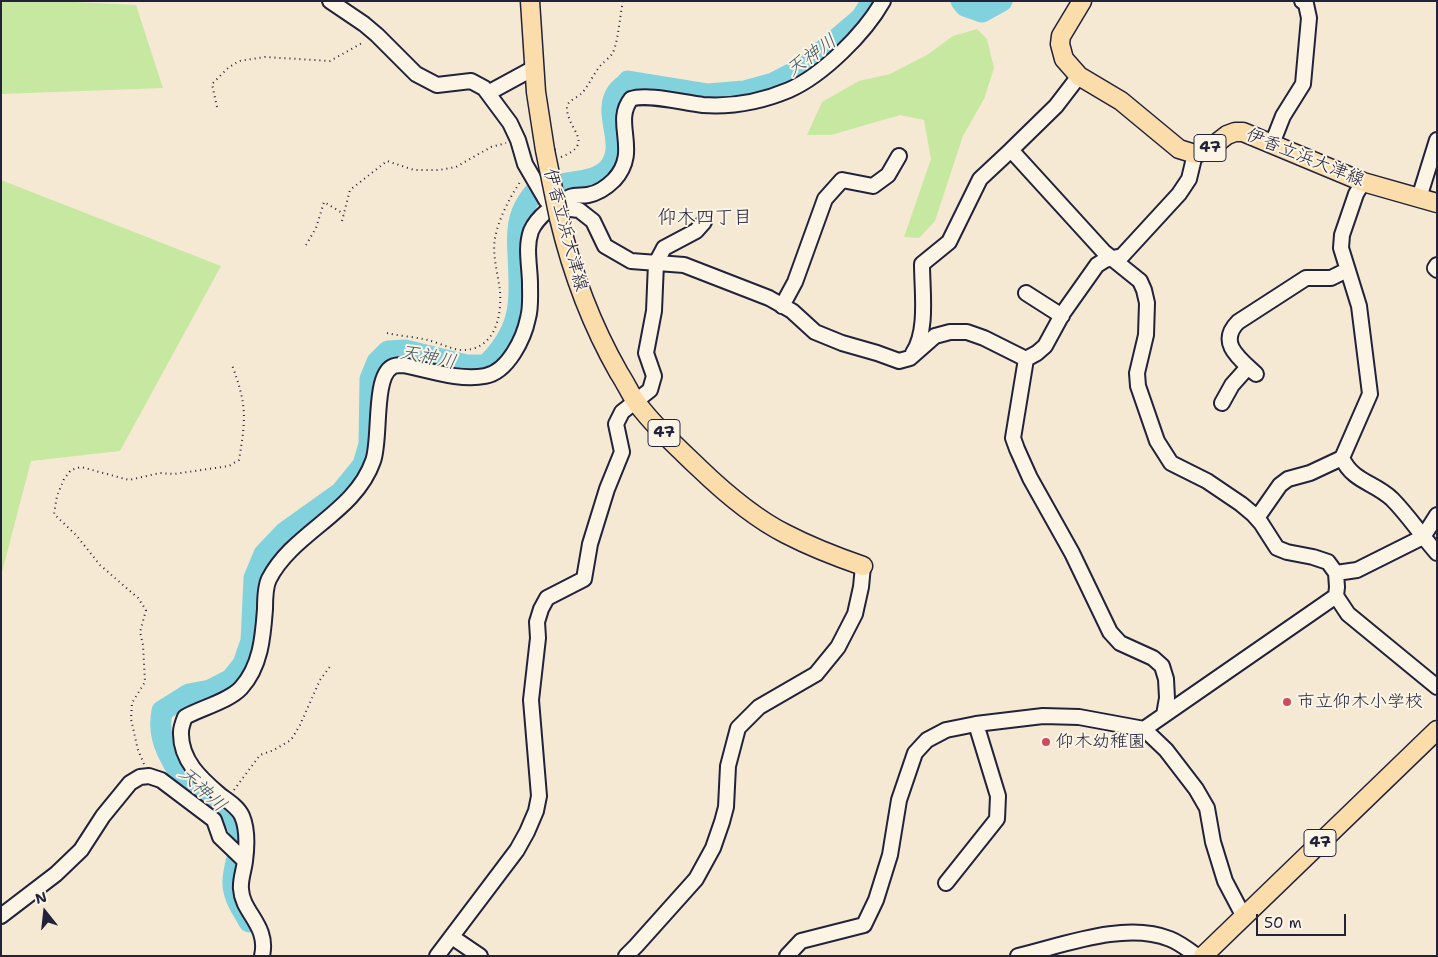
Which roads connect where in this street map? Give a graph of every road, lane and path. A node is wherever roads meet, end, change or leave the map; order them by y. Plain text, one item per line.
1 (330, 1) edge
2 (530, 1) edge
3 (623, 1) edge
4 (883, 1) edge
5 (1082, 1) edge
6 (1302, 1) edge
7 (377, 35) junction
8 (534, 68) junction
9 (1079, 76) junction
10 (488, 93) junction
11 (217, 107) dead end
12 (518, 140) junction
13 (1437, 140) edge
14 (1272, 144) junction
15 (1011, 150) junction
16 (1196, 154) junction
17 (550, 155) junction
18 (899, 156) dead end
19 (528, 170) junction
20 (1363, 182) junction
21 (1419, 198) junction
22 (1437, 203) edge
23 (553, 208) junction
24 (344, 214) junction
25 (342, 221) dead end
26 (704, 222) dead end
27 (306, 245) dead end
28 (1114, 260) junction
29 (656, 263) junction
30 (1437, 265) edge
31 (1347, 270) junction
32 (1437, 270) edge
33 (1026, 293) dead end
34 (782, 306) junction
35 (1062, 316) junction
36 (387, 333) dead end
37 (910, 358) junction
38 (1026, 358) junction
39 (232, 365) dead end
40 (636, 402) junction
41 (1222, 403) dead end
42 (1342, 458) junction
43 (1437, 515) edge
44 (1257, 518) junction
45 (1423, 538) junction
46 (1437, 552) edge
47 (863, 566) joint
48 (1336, 573) junction
49 (1336, 596) junction
50 (332, 664) dead end
51 (1437, 687) edge
52 (1164, 715) junction
53 (976, 724) junction
54 (1144, 729) junction
55 (1437, 730) edge
56 (148, 776) junction
57 (196, 791) junction
58 (232, 804) junction
59 (245, 861) junction
60 (946, 883) dead end
61 (1, 916) edge
62 (1244, 917) junction
63 (452, 937) junction
64 (262, 956) edge
65 (437, 956) edge
66 (480, 956) edge
67 (626, 956) edge
68 (787, 956) edge
69 (1018, 956) edge
70 (1197, 956) edge
71 (1203, 956) edge

1 - 7 street
2 - 8 main road, 伊香立浜大津線 / 47
3 - 17 path
4 - 23 street
5 - 9 main road, 47
6 - 14 street
7 - 10 street
7 - 11 path
8 - 10 street
8 - 17 main road, 伊香立浜大津線 / 47
9 - 15 street
9 - 16 main road, 47
10 - 12 street
12 - 19 street
12 - 24 path
13 - 21 street
14 - 16 main road, 伊香立浜大津線 / 47
14 - 20 main road, 伊香立浜大津線 / 47
15 - 28 street
15 - 37 street
16 - 28 street
17 - 23 main road, 伊香立浜大津線 / 47, bridge
18 - 34 street
19 - 23 street
19 - 36 path
20 - 21 main road, 伊香立浜大津線 / 47
20 - 31 street
21 - 22 main road, 伊香立浜大津線 / 47
23 - 29 street
23 - 40 main road, 伊香立浜大津線 / 47
23 - 57 street
24 - 25 path
24 - 27 path
26 - 29 street
28 - 35 street
28 - 44 street
29 - 34 street
29 - 40 street
30 - 32 street
31 - 41 street
31 - 42 street
33 - 35 street
34 - 37 street
35 - 38 street
37 - 38 street
38 - 52 street
39 - 56 path
40 - 47 main road, 伊香立浜大津線 / 47
40 - 63 street
42 - 44 street
42 - 45 street
43 - 45 street
44 - 48 street
45 - 46 street
45 - 48 street
47 - 67 street
48 - 49 street
49 - 51 street
49 - 52 street
50 - 58 path
52 - 54 street
53 - 54 street
53 - 60 street
53 - 68 street
54 - 62 street
55 - 62 main road, 47
56 - 57 street
56 - 61 street
57 - 58 street
57 - 59 street
58 - 59 street
59 - 64 street
62 - 71 main road, 47
63 - 65 street
63 - 66 street
69 - 70 street

